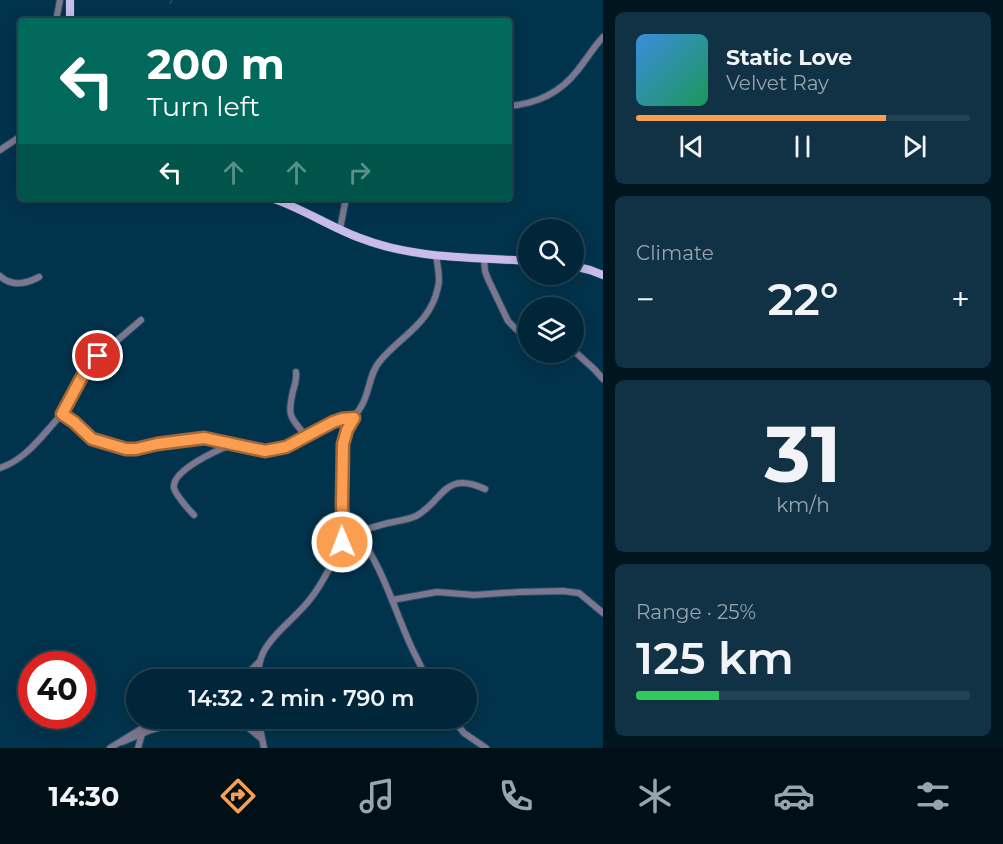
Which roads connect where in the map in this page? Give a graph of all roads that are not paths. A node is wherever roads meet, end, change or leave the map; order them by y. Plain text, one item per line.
1 (60, 0) edge
2 (70, 0) edge
3 (57, 18) edge
4 (70, 18) edge
5 (603, 37) edge
6 (512, 105) edge
7 (18, 138) edge
8 (0, 150) edge
9 (277, 201) edge
10 (345, 201) edge
11 (340, 230) junction
12 (436, 255) junction
13 (484, 258) junction
14 (518, 260) edge
15 (584, 269) edge
16 (603, 275) edge
17 (0, 276) edge
18 (39, 277) dead end
19 (141, 320) dead end
20 (518, 330) edge
21 (584, 360) edge
22 (296, 372) dead end
23 (603, 379) edge
24 (62, 414) junction
25 (354, 418) junction
26 (306, 436) junction
27 (234, 444) junction
28 (0, 468) edge
29 (485, 489) dead end
30 (194, 515) dead end
31 (343, 529) junction
32 (356, 532) junction
33 (392, 600) junction
34 (603, 613) edge
35 (261, 660) junction
36 (252, 669) edge
37 (260, 669) edge
38 (422, 669) edge
39 (141, 729) edge
40 (155, 729) edge
41 (250, 729) edge
42 (260, 729) edge
43 (461, 729) edge
44 (142, 734) junction
45 (262, 739) junction
46 (122, 742) junction
47 (110, 748) edge
48 (138, 748) edge
49 (264, 748) edge
50 (486, 748) edge

1 - 3 street
2 - 4 main road
5 - 6 street
7 - 8 street
9 - 11 main road
10 - 11 street
11 - 12 main road
12 - 13 main road
12 - 25 street
13 - 14 main road
13 - 20 street
15 - 16 main road
17 - 18 street
19 - 24 street
21 - 23 street
22 - 26 street
24 - 27 street
24 - 28 street
25 - 26 street
25 - 31 street
26 - 27 street
27 - 30 street
29 - 32 street
31 - 32 street
31 - 35 street
32 - 33 street
33 - 34 street
33 - 38 street
35 - 36 street
35 - 37 street
39 - 46 street
40 - 44 street
41 - 45 street
42 - 45 street
43 - 50 street
44 - 46 street
44 - 48 street
45 - 49 street
46 - 47 street

